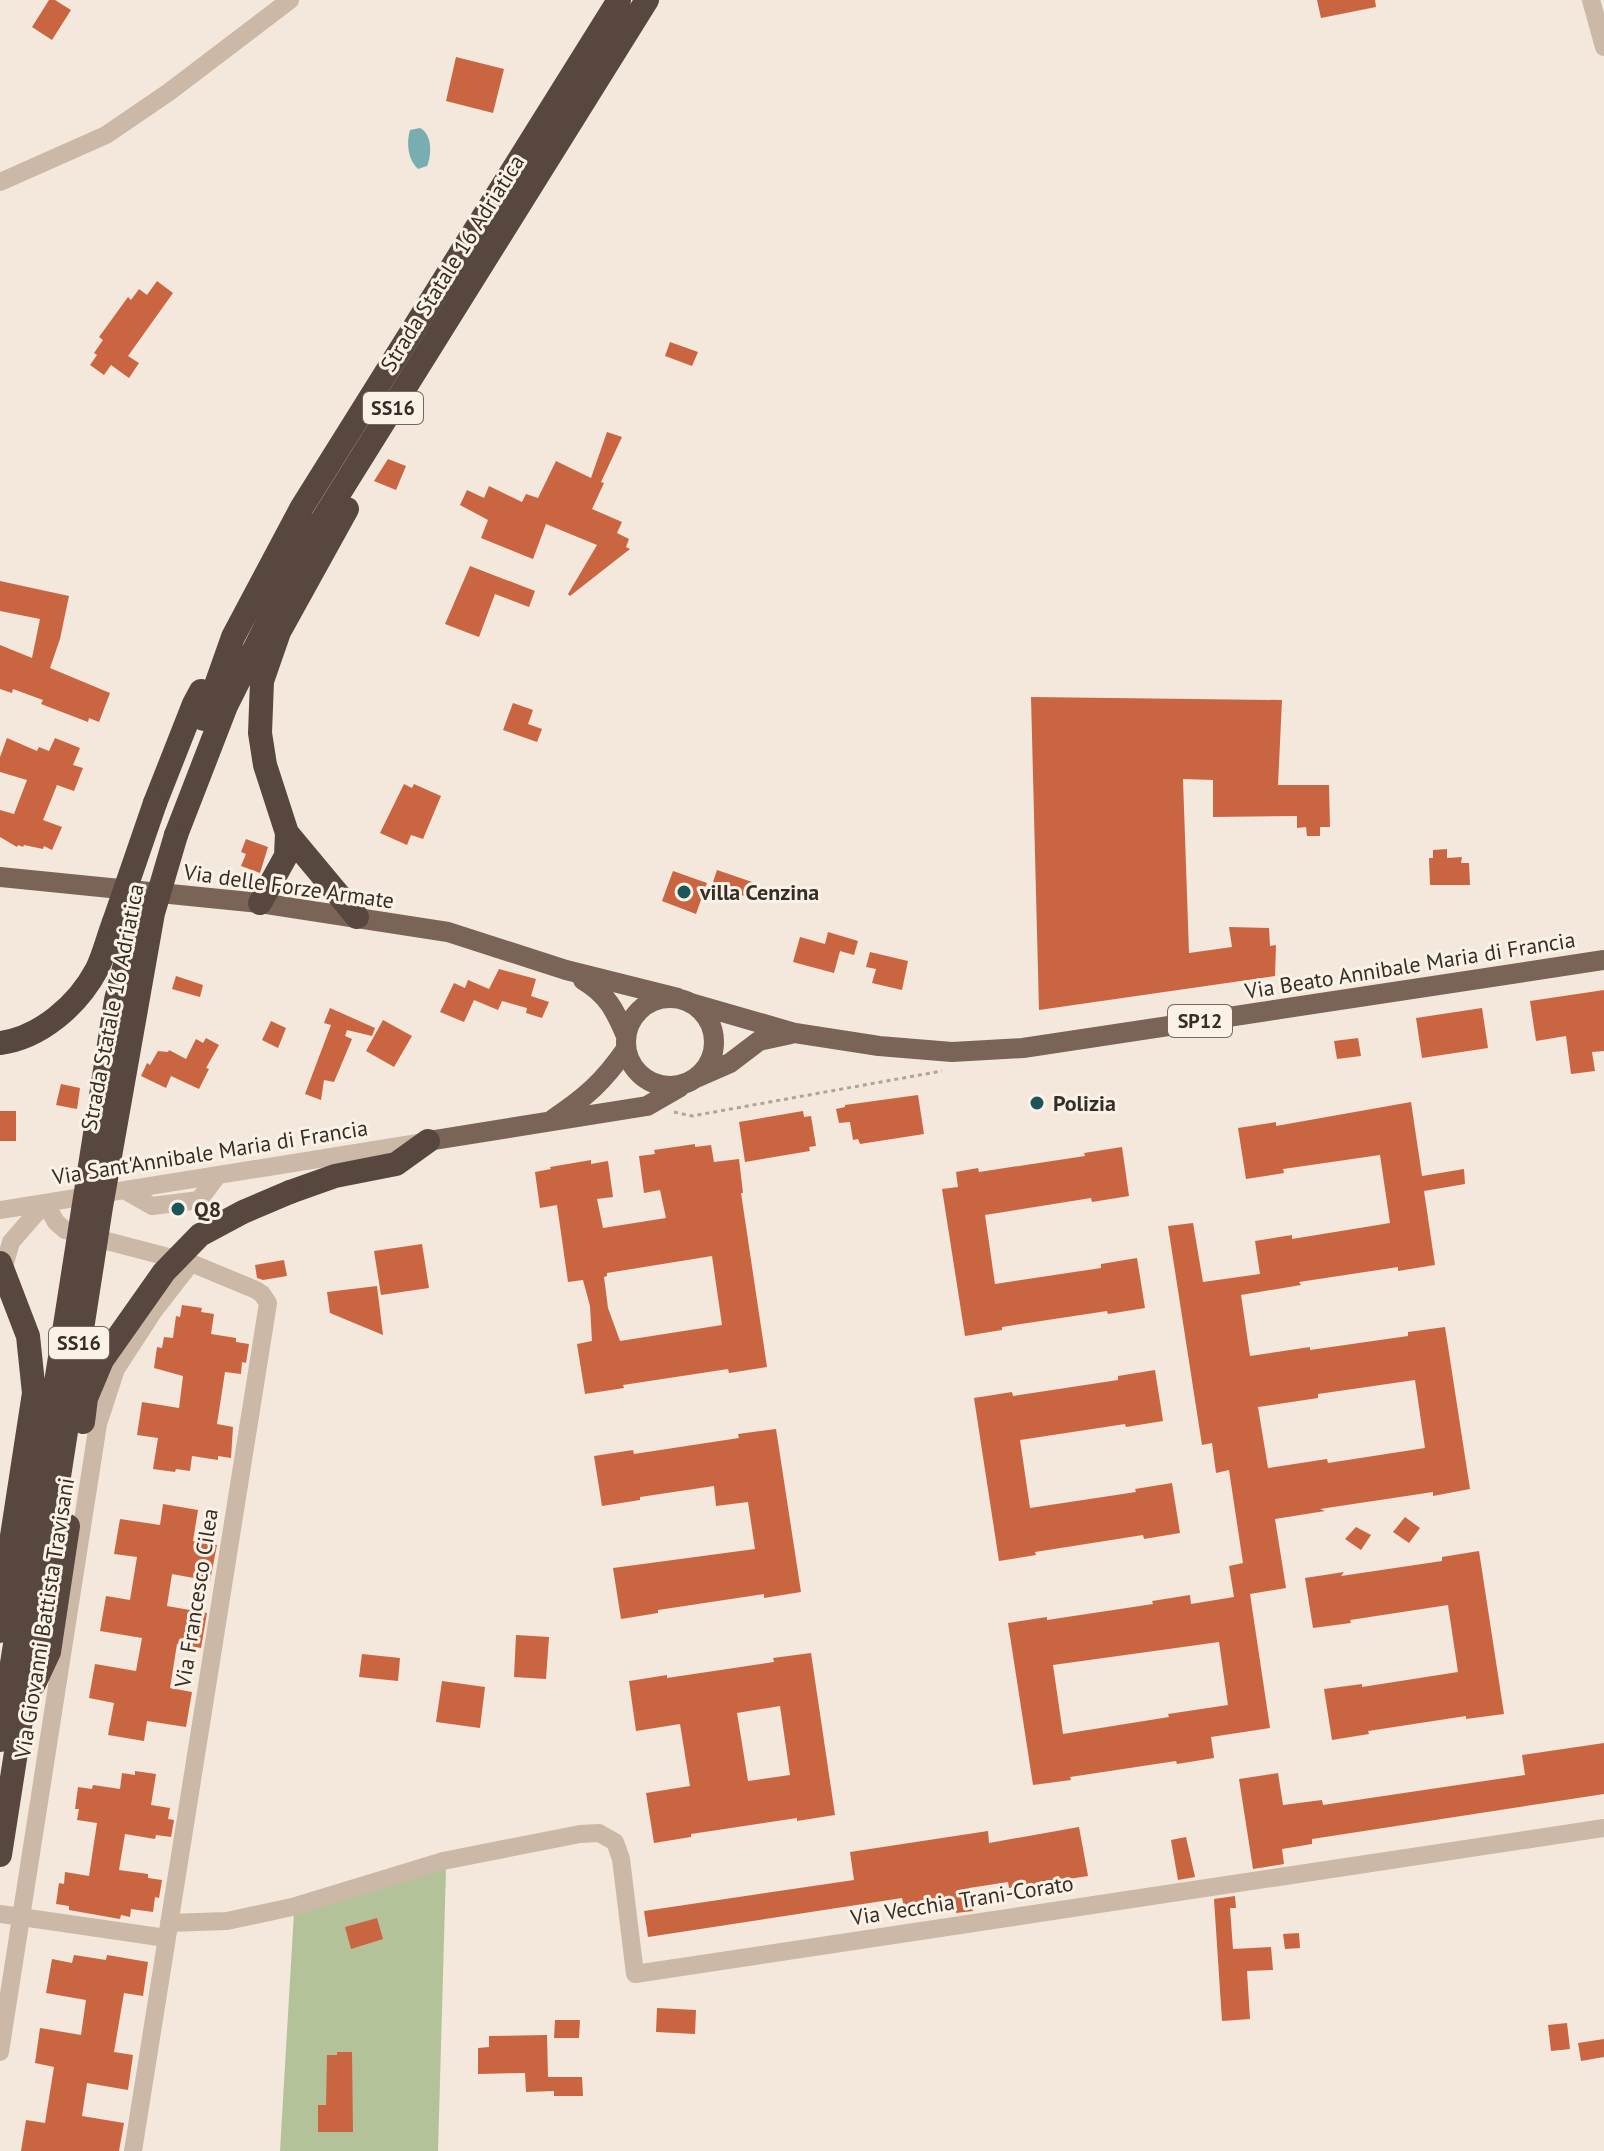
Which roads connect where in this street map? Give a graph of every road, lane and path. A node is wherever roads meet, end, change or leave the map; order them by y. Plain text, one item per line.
1 (290, 0) edge
2 (619, 0) edge
3 (647, 0) edge
4 (1591, 0) edge
5 (1604, 47) edge
6 (0, 182) edge
7 (401, 393) junction
8 (233, 637) junction
9 (287, 833) junction
10 (169, 834) junction
11 (0, 877) edge
12 (260, 903) junction
13 (357, 917) junction
14 (1604, 960) edge
15 (566, 970) junction
16 (684, 1000) junction
17 (795, 1033) junction
18 (626, 1042) junction
19 (0, 1043) edge
20 (954, 1068) dead end
21 (692, 1080) junction
22 (647, 1106) junction
23 (547, 1123) junction
24 (428, 1141) junction
25 (45, 1203) junction
26 (0, 1210) edge
27 (0, 1263) edge
28 (191, 1263) junction
29 (0, 1279) edge
30 (0, 1631) edge
31 (22, 1708) junction
32 (0, 1740) edge
33 (1604, 1828) edge
34 (0, 1855) edge
35 (0, 1914) edge
36 (23, 1918) junction
37 (167, 1930) junction
38 (0, 2052) edge
39 (133, 2151) edge

1 - 6 street
2 - 8 highway, Strada Statale 16 Adriatica / SS16
3 - 7 highway, Strada Statale 16 Adriatica / SS16
4 - 5 street
7 - 9 highway, SS16
7 - 10 highway, Strada Statale 16 Adriatica / SS16
8 - 10 highway, Strada Statale 16 Adriatica / SS16
8 - 19 highway, SS16, bridge
9 - 12 highway
9 - 13 highway, SS16
10 - 31 highway, Strada Statale 16 Adriatica / SS16, bridge
10 - 32 highway, Strada Statale 16 Adriatica / SS16, bridge
11 - 12 main road, Via delle Forze Armate
12 - 13 main road, Via delle Forze Armate
13 - 15 main road, Via delle Forze Armate
14 - 17 main road, Via Beato Annibale Maria di Francia / SP12
15 - 16 main road, Via delle Forze Armate
15 - 18 main road, Via delle Forze Armate
16 - 17 main road, Via Beato Annibale Maria di Francia / SP12
16 - 18 main road
16 - 21 main road
17 - 21 main road, Via Beato Annibale Maria di Francia / SP12
18 - 21 main road
18 - 23 main road
20 - 22 path
21 - 22 main road, Via Beato Annibale Maria di Francia
22 - 23 main road, Via Beato Annibale Maria di Francia
23 - 24 main road, Via Beato Annibale Maria di Francia
24 - 25 street, Via Sant'Annibale Maria di Francia
24 - 31 highway, SS16, bridge
25 - 26 street, Via Sant'Annibale Maria di Francia
25 - 28 street, Via Francesco Cilea
25 - 29 street
27 - 30 highway, SS16, bridge
28 - 36 street, Via Giovanni Battista Travisani
28 - 37 street, Via Francesco Cilea
31 - 34 highway, Strada Statale 16 Adriatica / SS16, bridge
33 - 37 street, Via Vecchia Trani-Corato
35 - 36 street
36 - 37 street
36 - 38 street, Via Giovanni Battista Travisani
37 - 39 street, Via Francesco Cilea

